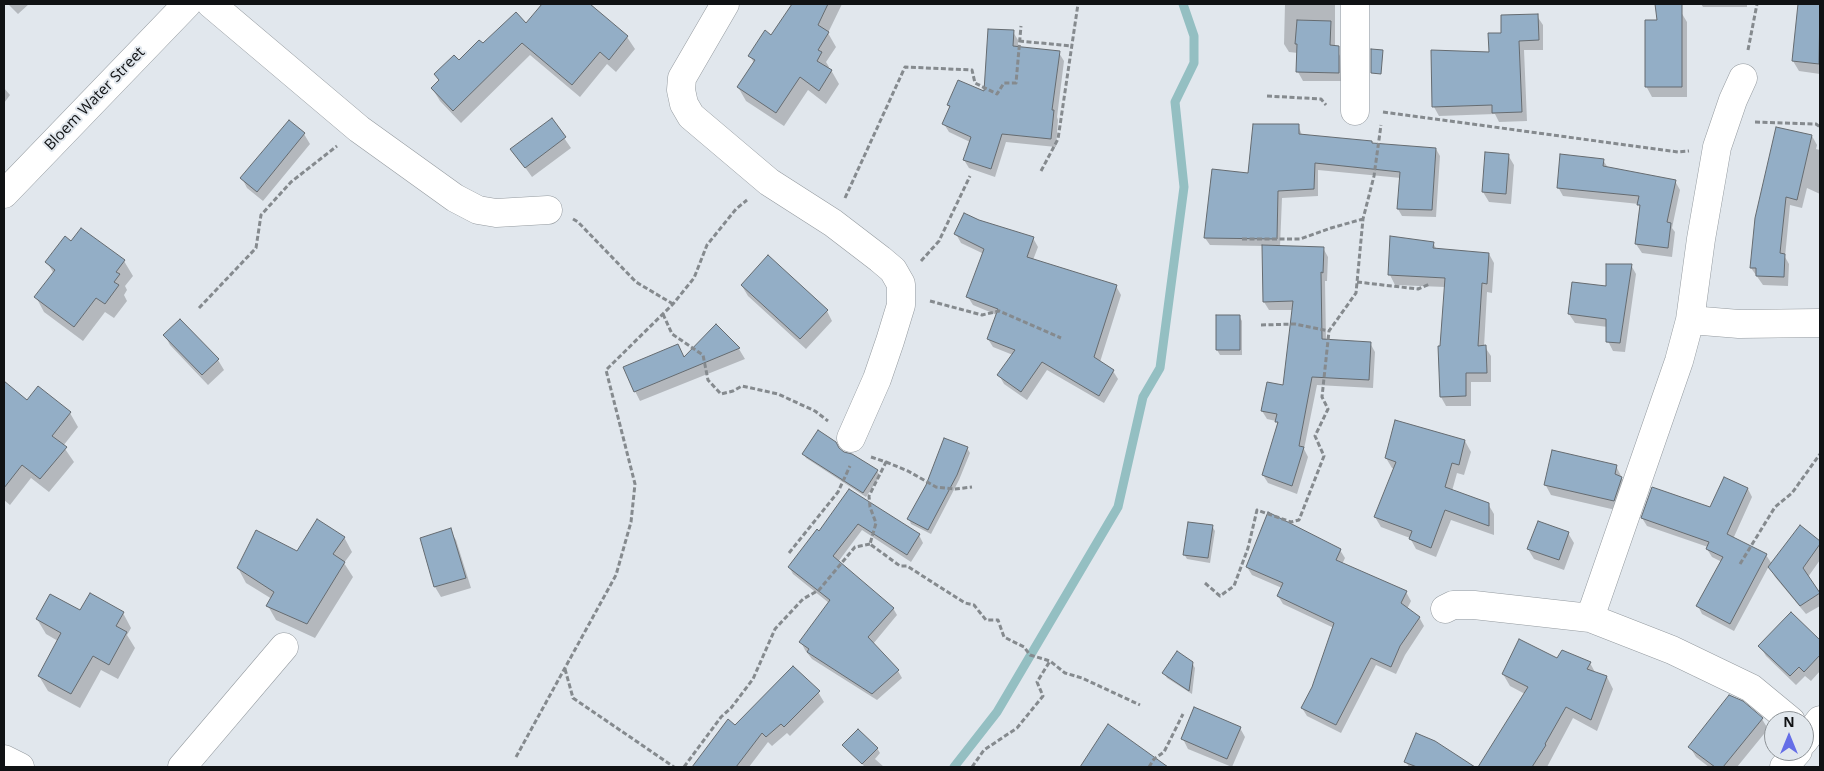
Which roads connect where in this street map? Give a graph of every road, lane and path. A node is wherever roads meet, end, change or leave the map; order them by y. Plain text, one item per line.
1 (187, 4) edge
2 (211, 4) edge
3 (725, 4) edge
4 (1078, 4) edge
5 (1354, 4) edge
6 (1757, 4) edge
7 (1021, 26) dead end
8 (1019, 41) junction
9 (1072, 46) junction
10 (1743, 78) joint
11 (1267, 96) dead end
12 (1355, 112) junction
13 (1382, 122) dead end
14 (1751, 122) dead end
15 (1820, 127) edge
16 (359, 129) junction
17 (1717, 147) junction
18 (1041, 171) dead end
19 (970, 176) dead end
20 (769, 182) junction
21 (4, 194) edge
22 (548, 210) joint
23 (1362, 219) junction
24 (833, 223) junction
25 (1242, 239) dead end
26 (1357, 282) junction
27 (1430, 284) dead end
28 (901, 289) junction
29 (672, 304) junction
30 (199, 308) dead end
31 (663, 314) junction
32 (1690, 320) junction
33 (1820, 323) edge
34 (1262, 326) dead end
35 (1329, 331) junction
36 (1061, 338) dead end
37 (854, 445) junction
38 (1820, 454) edge
39 (886, 462) junction
40 (972, 488) dead end
41 (870, 544) junction
42 (789, 553) dead end
43 (1740, 564) dead end
44 (1205, 583) dead end
45 (1445, 610) dead end
46 (1590, 618) junction
47 (284, 647) dead end
48 (1050, 661) junction
49 (565, 668) junction
50 (1140, 705) dead end
51 (1778, 711) edge
52 (1184, 714) dead end
53 (516, 757) dead end
54 (4, 759) edge
55 (20, 767) edge
56 (182, 767) edge
57 (674, 767) edge
58 (684, 767) edge
59 (972, 767) edge
60 (1149, 767) edge

1 - 21 street, Bloem Water Street
2 - 16 street
3 - 20 street
4 - 9 path
5 - 12 street
6 - 10 path
7 - 8 path
8 - 9 path
8 - 24 path
9 - 18 path
10 - 17 street
11 - 12 path
12 - 17 path
13 - 23 path
14 - 15 path
16 - 22 street
16 - 30 path
17 - 32 street
19 - 28 path
20 - 24 street
20 - 29 path
22 - 29 path
23 - 25 path
23 - 26 path
24 - 28 street
26 - 27 path
26 - 35 path
28 - 36 path
28 - 37 street
29 - 31 path
31 - 37 path
31 - 49 path
32 - 33 street
32 - 46 street
34 - 35 path
35 - 44 path
37 - 39 path
37 - 42 path
38 - 43 path
39 - 40 path
39 - 41 path
41 - 48 path
41 - 58 path
45 - 46 street
46 - 51 street
47 - 56 street
48 - 50 path
48 - 59 path
49 - 53 path
49 - 57 path
52 - 60 path
54 - 55 street

